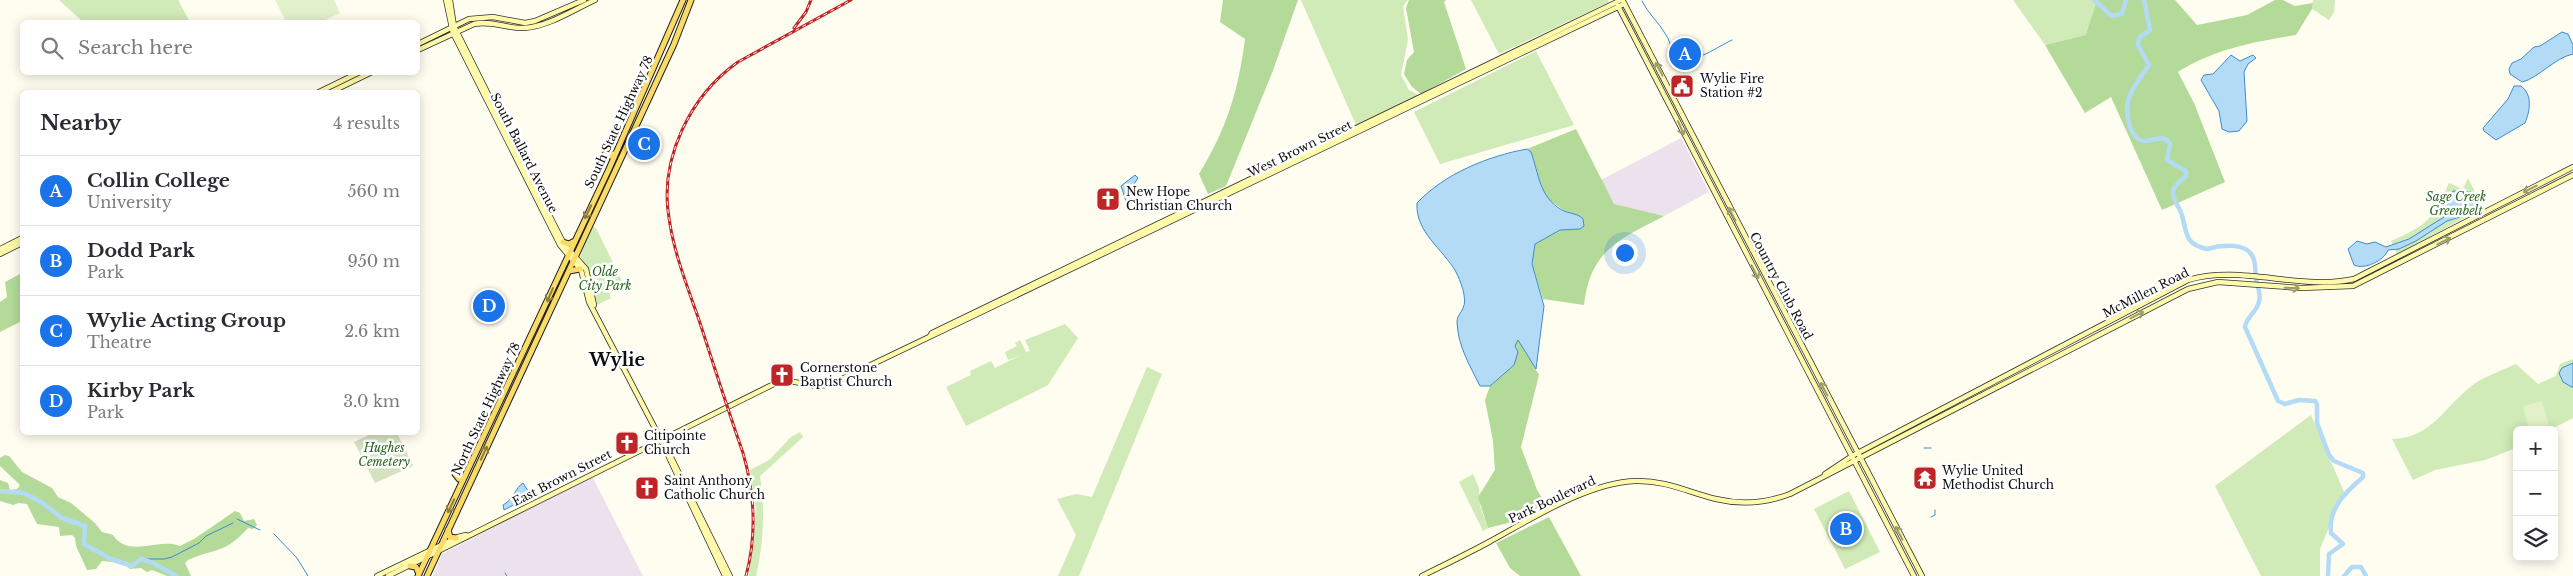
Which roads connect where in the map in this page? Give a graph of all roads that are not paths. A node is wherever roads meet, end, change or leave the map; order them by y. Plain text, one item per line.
1 (446, 0) edge
2 (450, 0) edge
3 (584, 0) edge
4 (595, 0) edge
5 (683, 0) edge
6 (691, 0) edge
7 (1620, 2) edge
8 (679, 8) junction
9 (686, 12) junction
10 (1570, 26) junction
11 (452, 27) junction
12 (455, 32) junction
13 (1559, 35) junction
14 (420, 43) edge
15 (420, 49) edge
16 (1650, 52) junction
17 (1644, 56) junction
18 (354, 75) edge
19 (366, 75) edge
20 (323, 90) edge
21 (335, 90) edge
22 (1673, 97) junction
23 (1668, 100) junction
24 (492, 107) junction
25 (616, 152) junction
26 (605, 154) dead end
27 (1296, 159) junction
28 (2573, 167) edge
29 (1268, 170) junction
30 (2573, 175) edge
31 (1254, 181) dead end
32 (1198, 206) junction
33 (20, 239) edge
34 (575, 240) junction
35 (563, 242) junction
36 (20, 244) edge
37 (0, 248) edge
38 (569, 253) junction
39 (0, 254) edge
40 (575, 258) junction
41 (580, 269) junction
42 (569, 272) junction
43 (595, 309) junction
44 (1790, 324) junction
45 (1784, 327) junction
46 (660, 438) junction
47 (1858, 453) junction
48 (1852, 456) junction
49 (1861, 458) junction
50 (1855, 462) junction
51 (455, 474) dead end
52 (465, 476) junction
53 (1814, 483) junction
54 (1892, 519) junction
55 (1886, 522) junction
56 (448, 530) junction
57 (471, 535) junction
58 (456, 538) junction
59 (440, 546) junction
60 (430, 550) junction
61 (438, 552) junction
62 (427, 557) junction
63 (410, 566) junction
64 (419, 575) edge
65 (376, 576) edge
66 (388, 576) edge
67 (427, 576) edge
68 (725, 576) edge
69 (730, 576) edge
70 (1422, 576) edge
71 (1914, 576) edge
72 (1922, 576) edge

1 - 11 main road, South Ballard Avenue
2 - 11 main road, South Ballard Avenue
3 - 11 main road
4 - 12 main road
5 - 8 main road, South State Highway 78
6 - 9 main road, South State Highway 78
7 - 10 main road, West Brown Street
7 - 13 main road, West Brown Street
7 - 16 main road, Country Club Road
7 - 17 main road
8 - 9 main road
8 - 25 main road, South State Highway 78
9 - 40 main road, South State Highway 78
10 - 13 main road
10 - 27 main road, West Brown Street
11 - 12 main road, South Ballard Avenue
11 - 14 main road
12 - 15 main road
12 - 24 main road, South Ballard Avenue
13 - 27 main road, West Brown Street
16 - 17 main road
22 -> 16 main road, Country Club Road
17 - 23 main road
18 - 20 main road
19 - 21 main road
22 - 23 main road
44 -> 22 main road, Country Club Road
23 -> 45 main road
24 - 35 main road, South Ballard Avenue
24 - 38 main road, South Ballard Avenue
25 - 26 main road
25 -> 34 main road, South State Highway 78
27 - 29 main road, West Brown Street
27 - 32 main road, West Brown Street
28 -> 47 main road, McMillen Road
29 - 31 main road
29 - 32 main road, West Brown Street
49 -> 30 main road, McMillen Road
32 - 46 main road, West Brown Street
33 - 37 main road
34 - 35 main road
34 - 38 main road, South State Highway 78
35 - 38 main road, South Ballard Avenue
36 - 39 main road
38 - 40 main road, South Ballard Avenue
38 -> 52 main road, North State Highway 78
40 - 41 main road, South Ballard Avenue
40 - 42 main road, North State Highway 78
40 - 43 main road, South Ballard Avenue
41 - 42 main road
41 - 43 main road, South Ballard Avenue
56 -> 42 main road, North State Highway 78
43 - 46 main road, South Ballard Avenue
44 - 45 main road
47 -> 44 main road, Country Club Road
45 - 48 main road
46 - 57 main road, East Brown Street
46 - 68 main road
46 - 69 main road
47 - 48 main road, McMillen Road
47 - 49 main road, Country Club Road
48 - 50 main road
48 - 53 main road, Park Boulevard
49 - 50 main road, Park Boulevard
49 - 54 main road, Country Club Road
50 - 53 main road, Park Boulevard
50 - 55 main road
51 - 52 main road
52 -> 60 main road, North State Highway 78
53 - 70 main road, Park Boulevard
54 - 55 main road
72 -> 54 main road, Country Club Road
55 - 71 main road
56 - 58 main road
56 - 59 main road, North State Highway 78
57 - 58 main road, East Brown Street
57 - 61 main road, East Brown Street
58 - 59 main road, East Brown Street
59 - 60 main road, East Brown Street
59 - 61 main road, North State Highway 78
60 - 62 main road, North State Highway 78
60 - 65 main road, East Brown Street
61 - 62 main road, East Brown Street
61 - 67 main road, North State Highway 78
62 - 63 main road, East Brown Street
62 - 64 main road, North State Highway 78
63 - 64 main road
63 - 66 main road, East Brown Street

